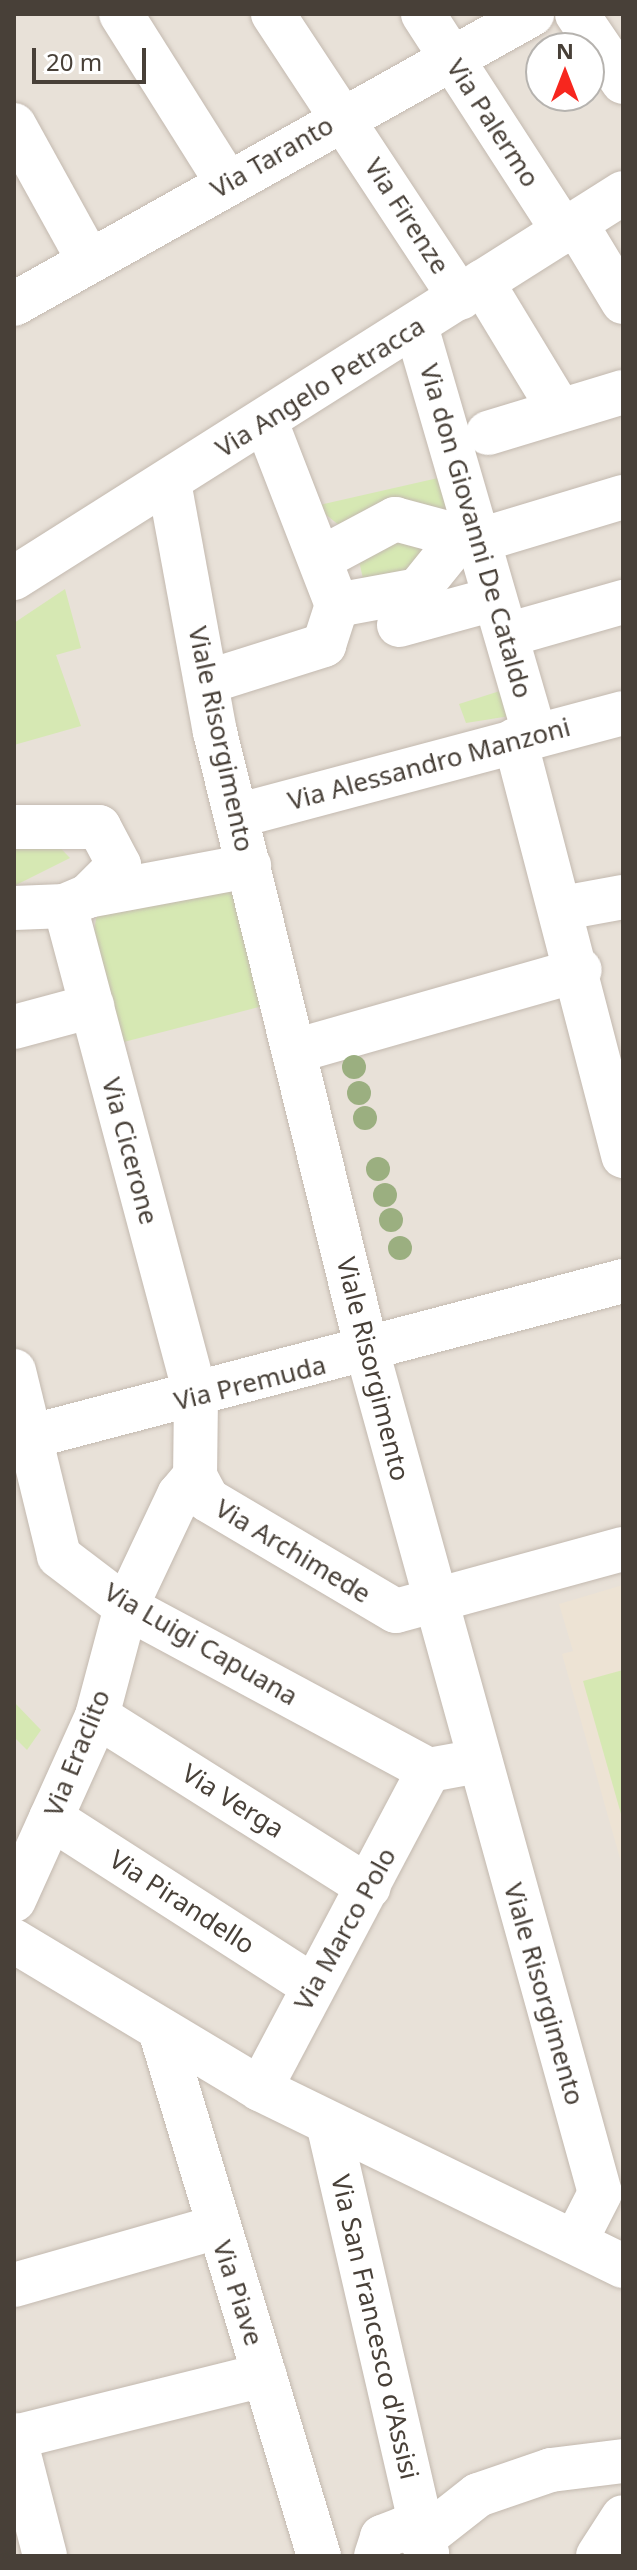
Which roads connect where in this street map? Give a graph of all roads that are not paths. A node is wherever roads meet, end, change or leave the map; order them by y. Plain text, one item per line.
1 (121, 14) edge
2 (273, 14) edge
3 (423, 14) edge
4 (532, 14) edge
5 (577, 14) edge
6 (453, 61) junction
7 (623, 82) edge
8 (343, 117) junction
9 (18, 142) edge
10 (227, 182) junction
11 (623, 193) edge
12 (570, 228) junction
13 (89, 261) junction
14 (471, 290) junction
15 (623, 302) edge
16 (14, 304) edge
17 (416, 326) junction
18 (623, 392) edge
19 (559, 409) junction
20 (266, 422) junction
21 (488, 433) dead end
22 (169, 482) junction
23 (623, 497) edge
24 (469, 539) junction
25 (322, 558) junction
26 (14, 578) edge
27 (623, 602) edge
28 (337, 605) junction
29 (500, 617) junction
30 (399, 625) dead end
31 (207, 682) junction
32 (623, 713) edge
33 (525, 738) junction
34 (236, 816) junction
35 (14, 827) edge
36 (249, 866) junction
37 (623, 897) edge
38 (77, 901) junction
39 (14, 908) edge
40 (563, 908) junction
41 (597, 991) edge
42 (92, 1006) junction
43 (14, 1027) edge
44 (295, 1051) junction
45 (623, 1156) edge
46 (623, 1281) edge
47 (368, 1354) junction
48 (14, 1371) edge
49 (196, 1397) junction
50 (22, 1439) edge
51 (195, 1476) junction
52 (623, 1549) edge
53 (434, 1601) junction
54 (126, 1607) junction
55 (97, 1716) junction
56 (479, 1761) junction
57 (429, 1770) junction
58 (51, 1818) junction
59 (369, 1887) junction
60 (14, 1900) edge
61 (14, 1941) edge
62 (313, 1986) junction
63 (160, 2030) junction
64 (260, 2089) junction
65 (328, 2123) junction
66 (611, 2190) edge
67 (217, 2227) junction
68 (575, 2242) junction
69 (623, 2266) edge
70 (14, 2285) edge
71 (264, 2375) junction
72 (14, 2436) edge
73 (623, 2461) edge
74 (21, 2489) edge
75 (623, 2517) edge
76 (421, 2542) edge
77 (370, 2555) edge
78 (45, 2556) edge
79 (319, 2556) edge
80 (598, 2556) edge

1 - 10 street
2 - 8 street, Via Firenze
3 - 6 street, Via Palermo
4 - 6 street, Via Taranto
5 - 7 street
6 - 8 street, Via Taranto
6 - 12 street, Via Palermo
8 - 10 street, Via Taranto
8 - 14 street, Via Firenze
9 - 13 street
10 - 13 street, Via Taranto
11 - 12 street, Via Angelo Petracca
12 - 14 street, Via Angelo Petracca
12 - 15 street, Via Palermo
13 - 16 street, Via Taranto
14 - 17 street, Via Angelo Petracca
14 - 19 street, Via Firenze
17 - 20 street, Via Angelo Petracca
17 - 24 street, Via don Giovanni De Cataldo
18 - 19 street
19 - 21 street
20 - 22 street, Via Angelo Petracca
20 - 25 street
22 - 26 street, Via Angelo Petracca
22 - 31 street, Viale Risorgimento
23 - 24 street
24 - 25 street
24 - 28 street
24 - 29 street, Via don Giovanni De Cataldo
25 - 28 street
27 - 29 street
28 - 31 street
29 - 30 street
29 - 33 street, Via don Giovanni De Cataldo
31 - 34 street, Viale Risorgimento
32 - 33 street, Via Alessandro Manzoni
33 - 34 street, Via Alessandro Manzoni
33 - 40 street, Via don Giovanni De Cataldo
34 - 36 street, Viale Risorgimento
35 - 38 street
36 - 38 street
36 - 44 street, Viale Risorgimento
37 - 40 street
38 - 39 street
38 - 42 street, Via Cicerone
40 - 41 street, Via don Giovanni De Cataldo
41 - 44 street
41 - 45 street, Via don Giovanni De Cataldo
42 - 43 street
42 - 49 street, Via Cicerone
44 - 47 street, Viale Risorgimento
46 - 47 street, Via Premuda
47 - 49 street, Via Premuda
47 - 53 street, Viale Risorgimento
48 - 50 street, Via Luigi Capuana
49 - 50 street, Via Premuda
49 - 51 street, Via Archimede
50 - 54 street, Via Luigi Capuana
51 - 53 street, Via Archimede
51 - 54 street, Via Eraclito
52 - 53 street, Via Archimede
53 - 56 street, Viale Risorgimento
54 - 55 street, Via Eraclito
54 - 57 street, Via Luigi Capuana
55 - 58 street, Via Eraclito
55 - 59 street, Via Verga
56 - 57 street
56 - 66 street, Viale Risorgimento
57 - 59 street, Via Marco Polo
58 - 60 street, Via Eraclito
58 - 62 street, Via Pirandello
59 - 62 street, Via Marco Polo
61 - 63 street
62 - 64 street, Via Marco Polo
63 - 64 street
63 - 67 street, Via Piave
64 - 65 street
65 - 68 street
65 - 76 street, Via San Francesco d'Assisi
66 - 68 street, Viale Risorgimento
67 - 70 street
67 - 71 street, Via Piave
68 - 69 street
71 - 72 street
71 - 79 street, Via Piave
72 - 74 street
73 - 76 street
74 - 78 street
75 - 80 street
76 - 77 street

